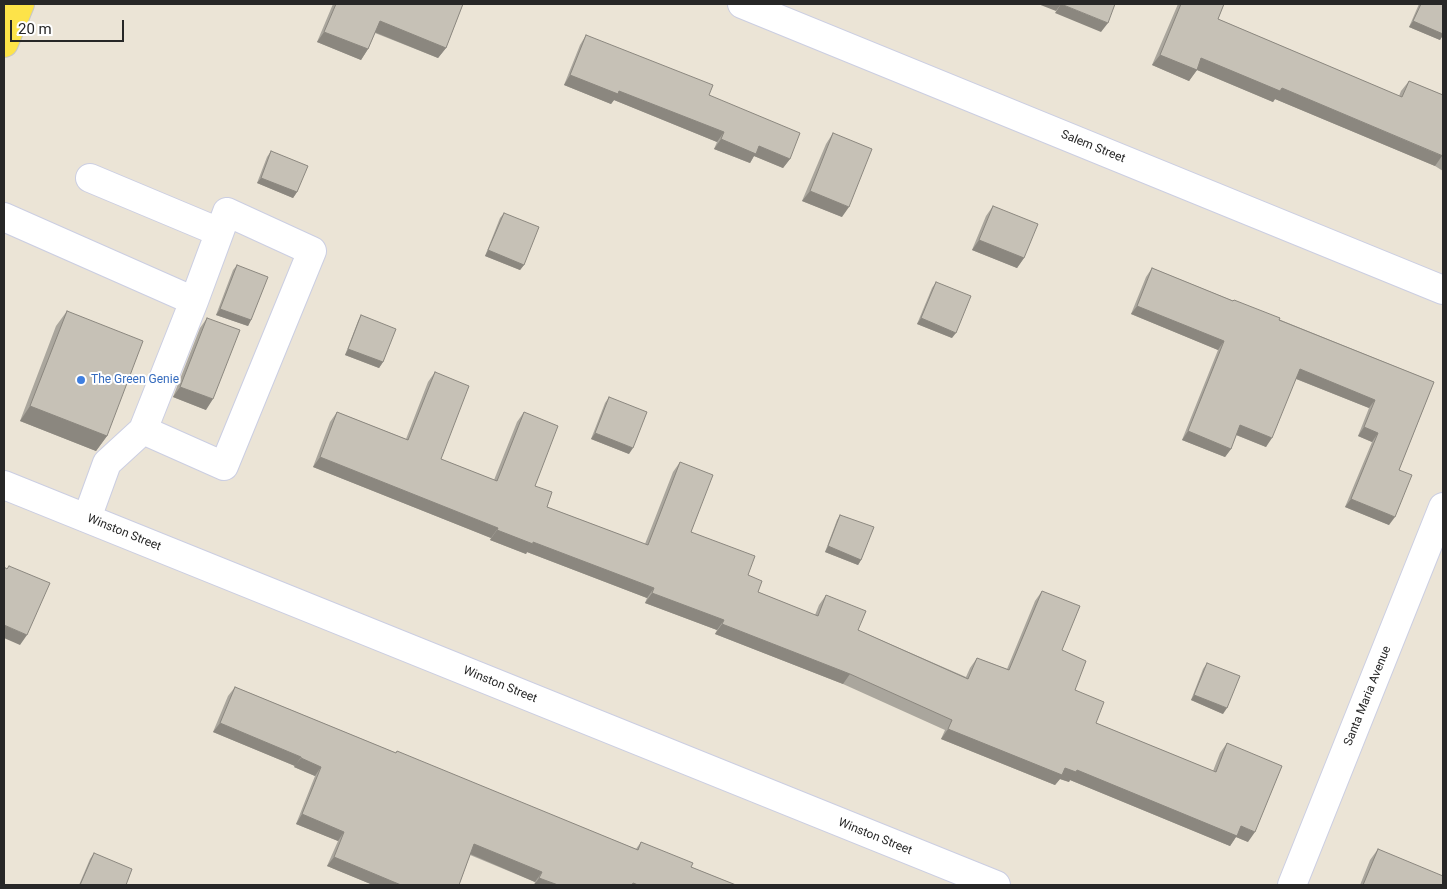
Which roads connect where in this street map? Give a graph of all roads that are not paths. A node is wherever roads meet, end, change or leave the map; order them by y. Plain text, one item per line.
1 (20, 4) edge
2 (742, 4) edge
3 (4, 43) edge
4 (90, 178) dead end
5 (4, 217) edge
6 (220, 232) junction
7 (1443, 290) edge
8 (194, 301) junction
9 (143, 430) junction
10 (4, 485) edge
11 (1443, 507) edge
12 (87, 518) junction
13 (996, 885) edge
14 (1292, 885) edge

1 - 3 main road
2 - 7 street, Salem Street
4 - 6 street
5 - 8 street
6 - 8 street
6 - 9 street
8 - 9 street
9 - 12 street
10 - 12 street, Winston Street
11 - 14 street, Santa Maria Avenue
12 - 13 street, Winston Street

